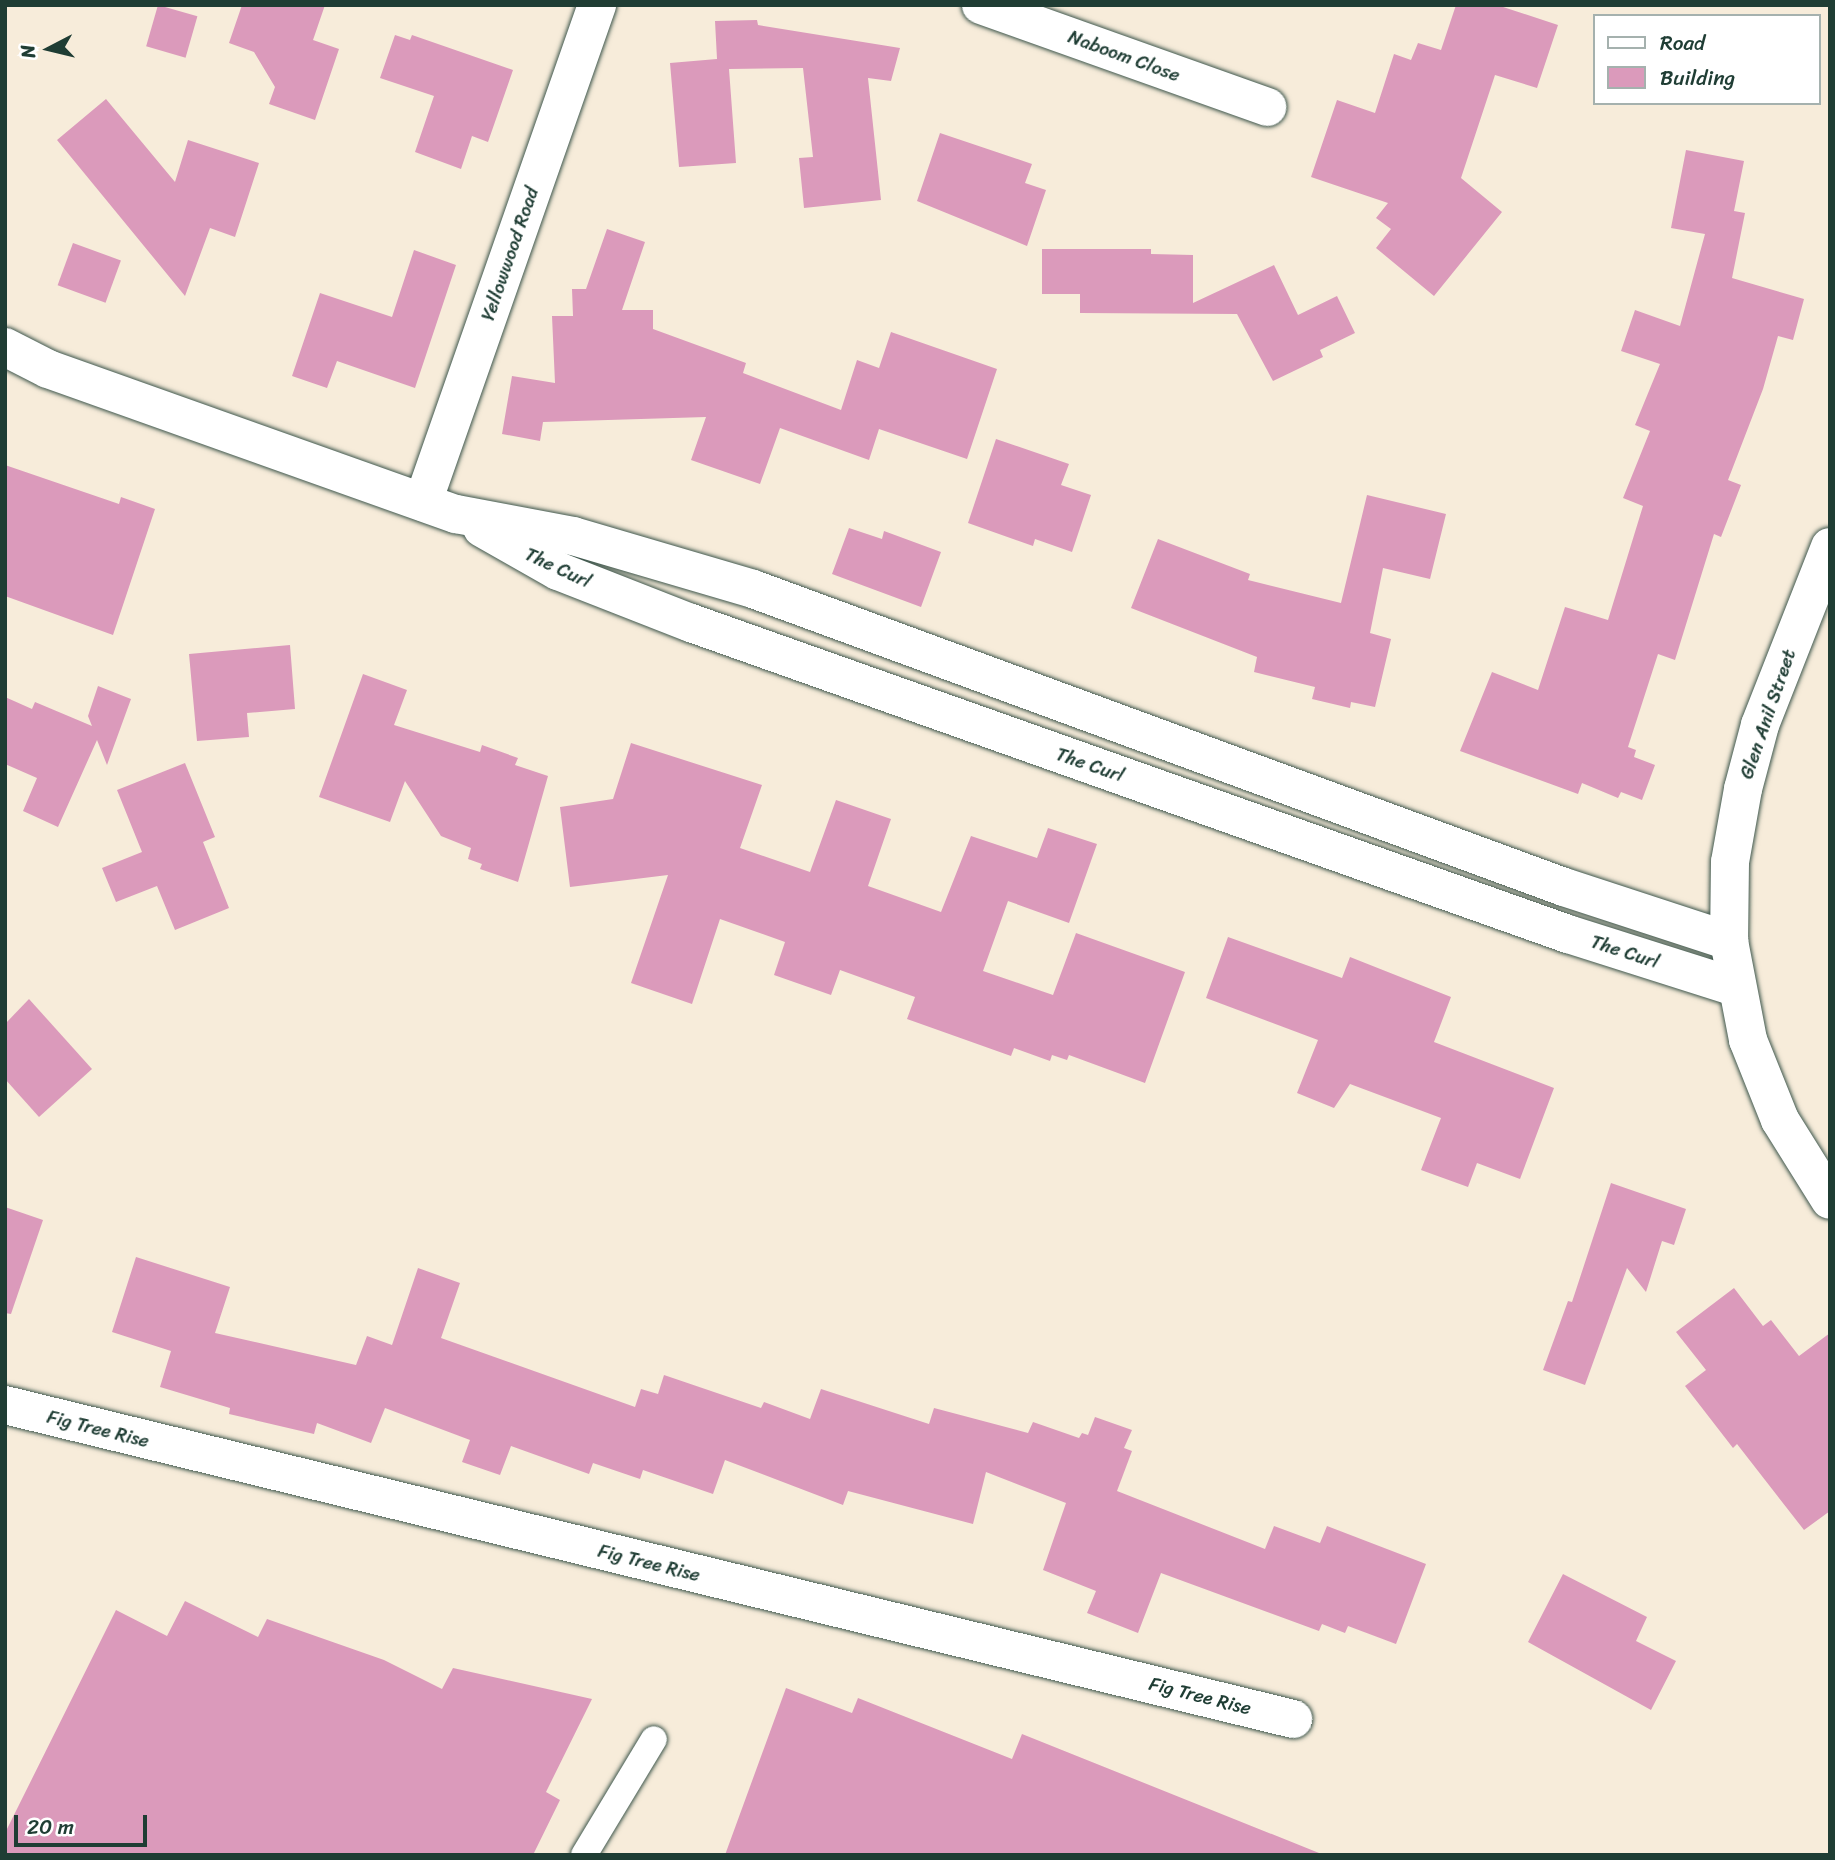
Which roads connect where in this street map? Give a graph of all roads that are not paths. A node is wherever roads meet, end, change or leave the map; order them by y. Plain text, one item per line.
1 (597, 5) edge
2 (981, 5) edge
3 (1267, 107) dead end
4 (5, 347) edge
5 (440, 508) junction
6 (1830, 547) edge
7 (1729, 941) junction
8 (1735, 987) junction
9 (1830, 1200) edge
10 (5, 1405) edge
11 (1293, 1719) dead end
12 (654, 1739) dead end
13 (584, 1855) edge

1 - 5 street, Yellowwood Road
2 - 3 street, Naboom Close
4 - 5 street, The Curl
5 - 7 street, The Curl
5 - 8 street, The Curl
6 - 7 street, Glen Anil Street
7 - 8 street, Glen Anil Street
8 - 9 street, Glen Anil Street
10 - 11 street, Fig Tree Rise
12 - 13 lane

